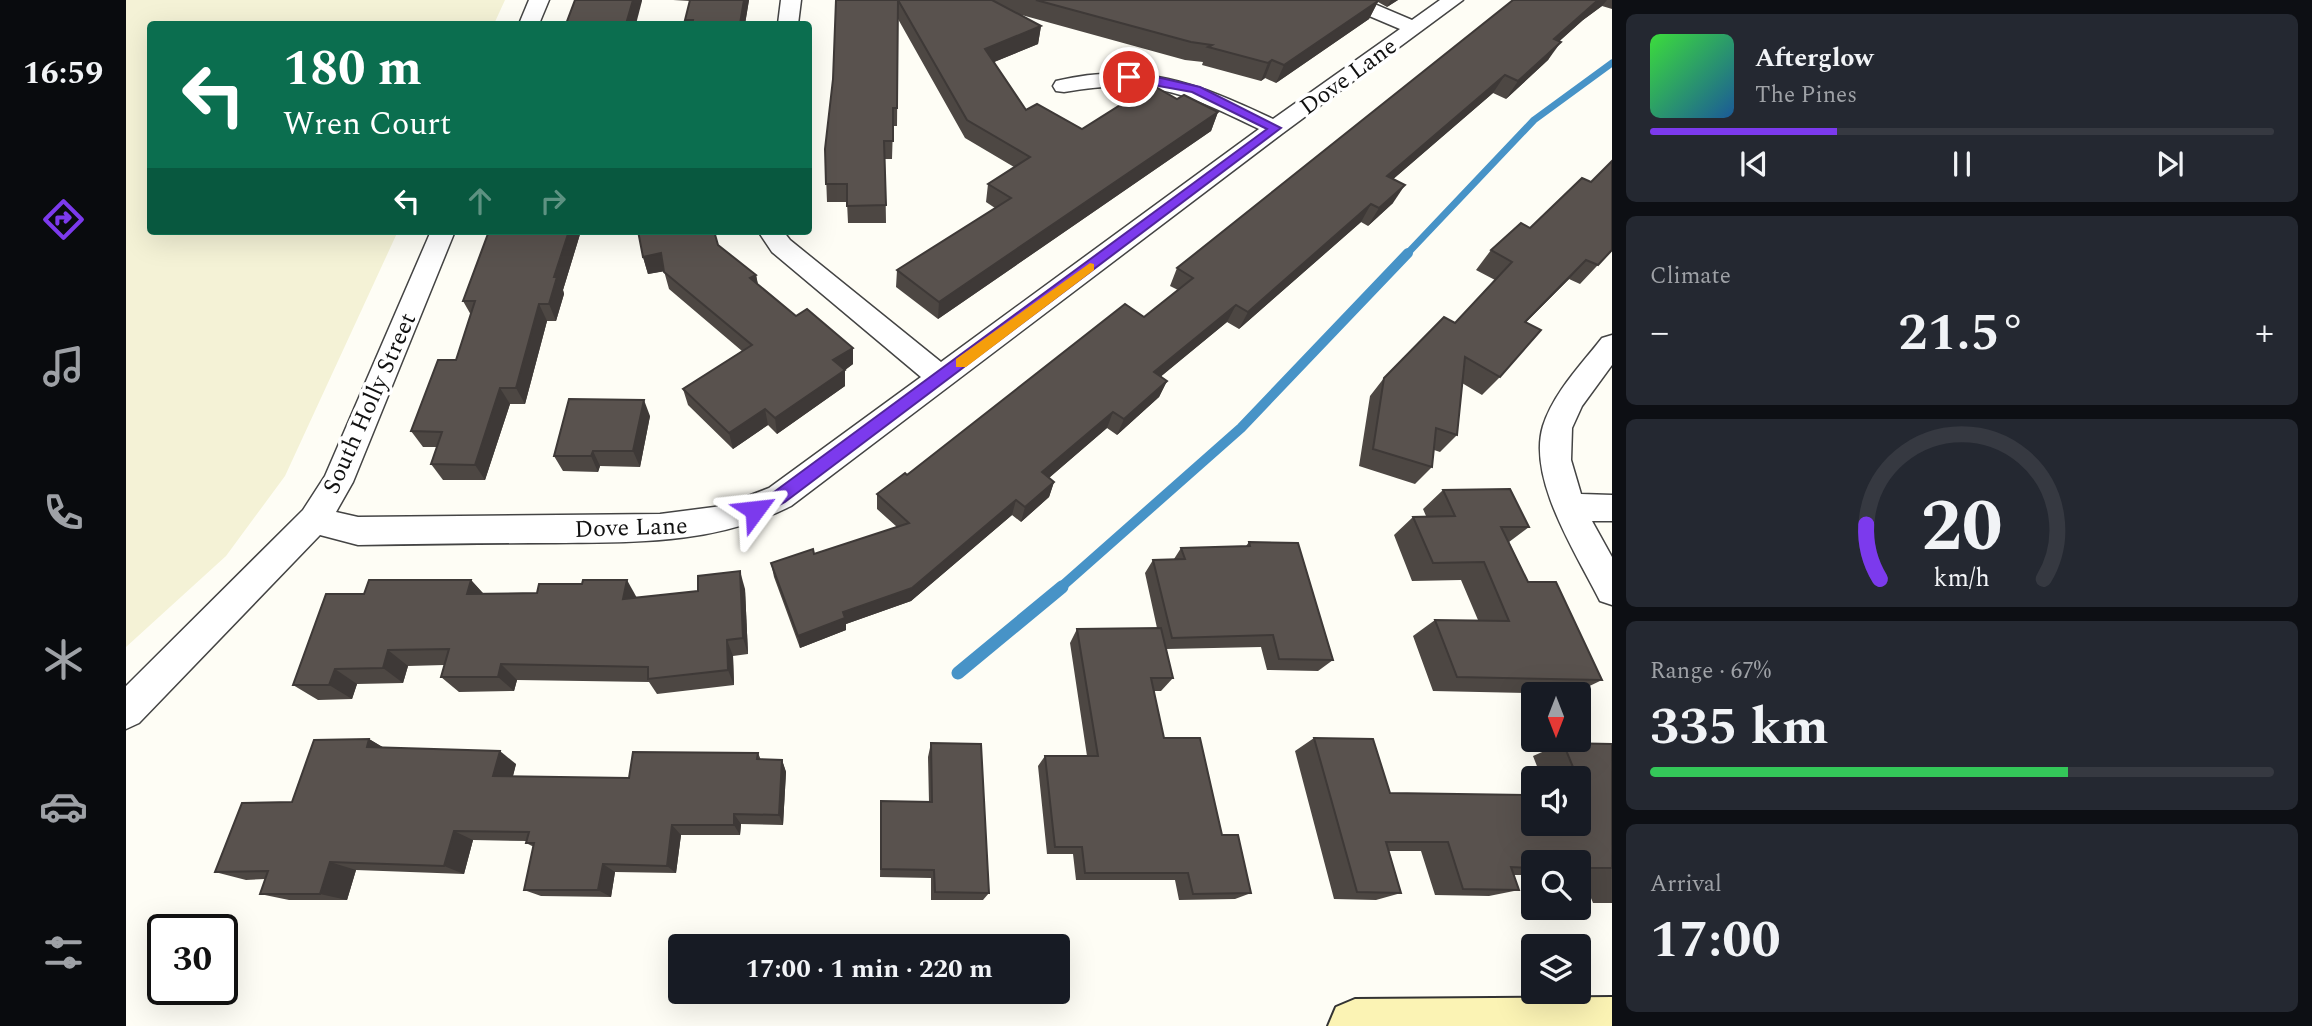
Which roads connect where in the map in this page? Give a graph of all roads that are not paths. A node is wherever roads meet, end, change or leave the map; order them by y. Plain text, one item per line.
1 (539, 0) edge
2 (791, 0) edge
3 (1348, 0) edge
4 (1453, 0) edge
5 (530, 21) edge
6 (788, 21) edge
7 (1414, 28) junction
8 (1064, 86) dead end
9 (1275, 128) junction
10 (441, 235) edge
11 (773, 235) edge
12 (1612, 345) edge
13 (941, 378) junction
14 (1569, 507) junction
15 (1612, 508) edge
16 (314, 520) junction
17 (1612, 590) edge
18 (126, 711) edge
19 (1612, 1024) edge
20 (1355, 1026) edge

1 - 5 street
2 - 6 street
3 - 7 street
4 - 7 street, Dove Lane
7 - 9 street, Dove Lane
8 - 9 street
9 - 13 street, Dove Lane
10 - 16 street, South Holly Street
11 - 13 street
12 - 14 street
13 - 16 street, Dove Lane
14 - 15 street
14 - 17 street
16 - 18 street, South Holly Street
19 - 20 main road

